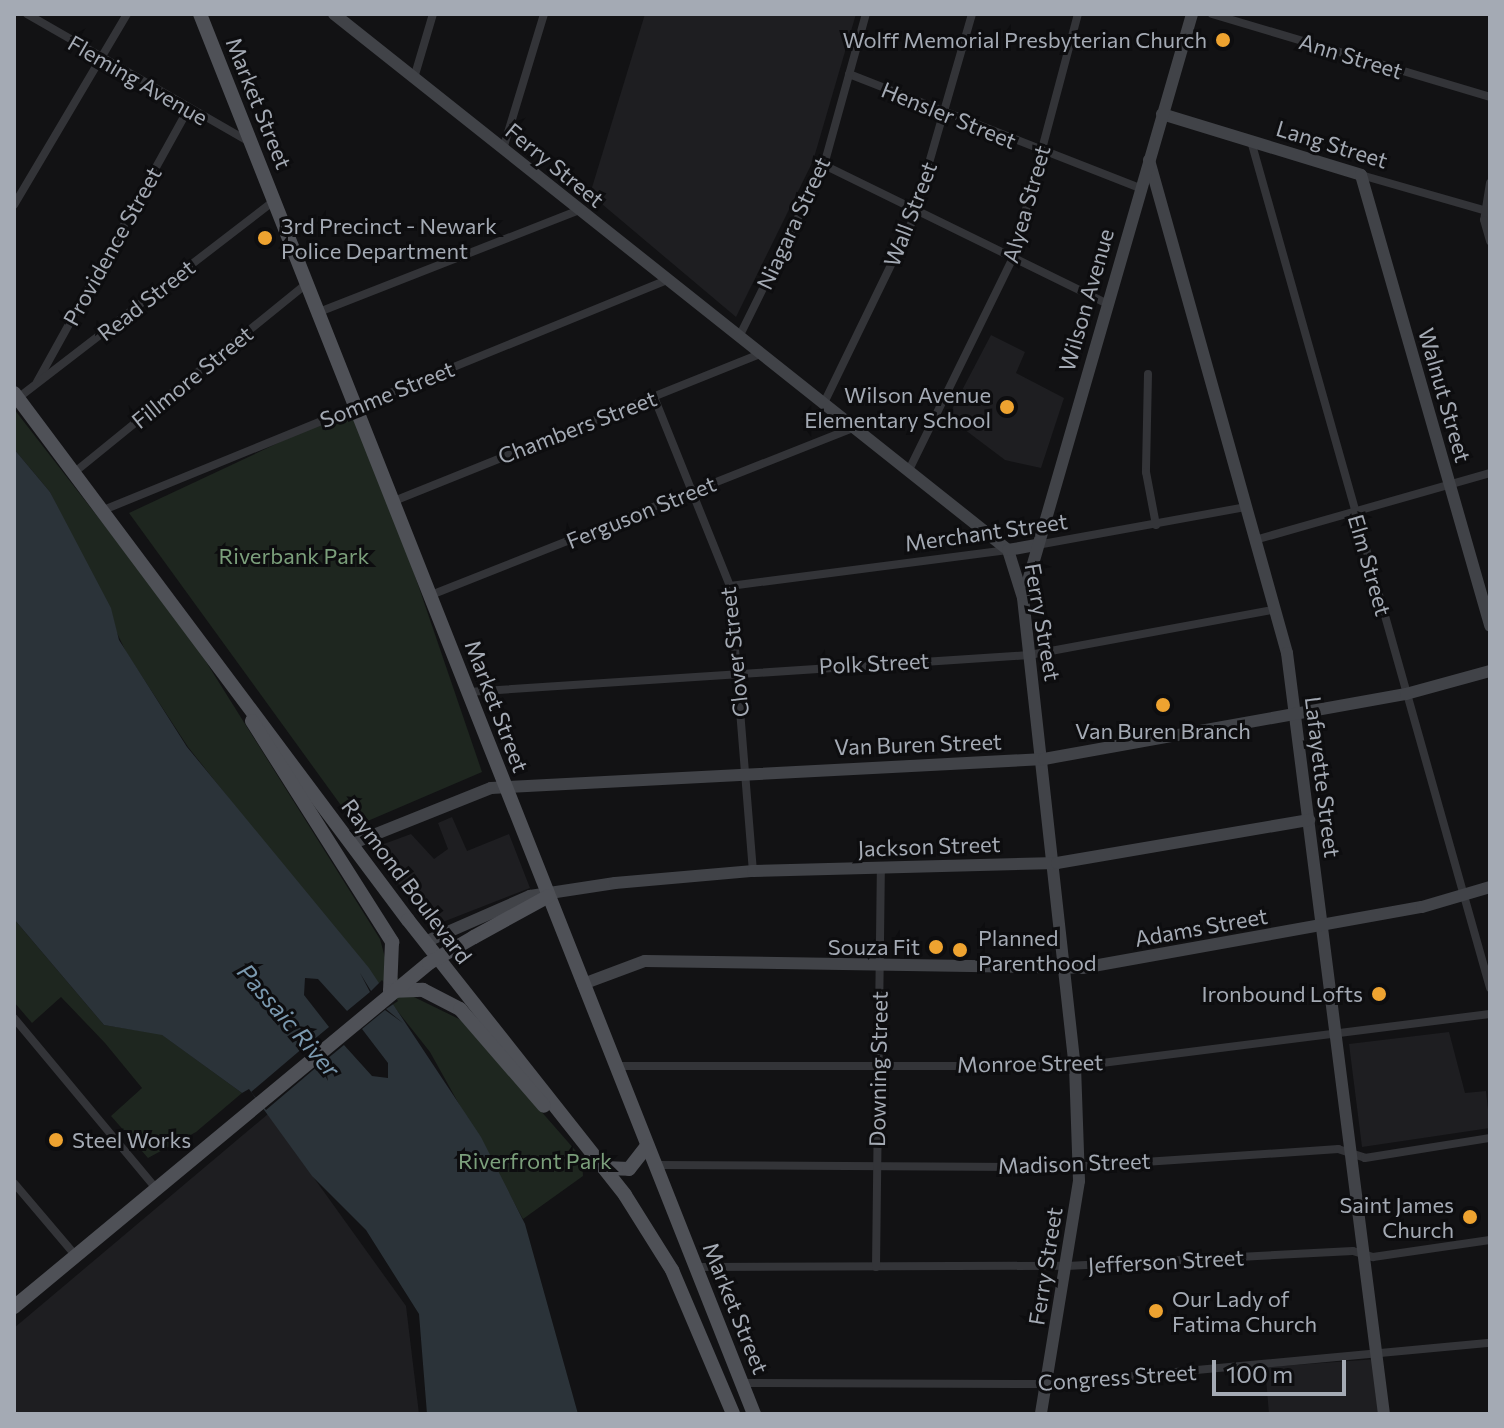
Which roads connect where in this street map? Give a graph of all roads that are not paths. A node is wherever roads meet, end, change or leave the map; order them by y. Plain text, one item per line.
1 (27, 14) edge
2 (127, 14) edge
3 (200, 14) edge
4 (334, 14) edge
5 (433, 14) edge
6 (544, 14) edge
7 (866, 14) edge
8 (972, 14) edge
9 (1078, 14) edge
10 (1192, 14) edge
11 (1212, 14) edge
12 (101, 60) junction
13 (849, 74) junction
14 (414, 78) junction
15 (1490, 97) edge
16 (188, 110) junction
17 (945, 114) junction
18 (1162, 114) junction
19 (1251, 141) junction
20 (251, 142) junction
21 (503, 149) junction
22 (1042, 152) junction
23 (1149, 160) junction
24 (824, 165) junction
25 (1361, 175) junction
26 (1490, 183) edge
27 (1140, 188) junction
28 (274, 201) junction
29 (14, 205) edge
30 (579, 210) junction
31 (916, 210) junction
32 (1487, 211) edge
33 (1490, 241) edge
34 (1013, 258) junction
35 (667, 280) junction
36 (307, 282) junction
37 (1106, 303) junction
38 (319, 312) junction
39 (739, 337) junction
40 (759, 354) junction
41 (1148, 374) dead end
42 (36, 382) junction
43 (16, 396) edge
44 (654, 397) junction
45 (823, 405) junction
46 (357, 406) junction
47 (852, 428) junction
48 (76, 471) junction
49 (908, 472) junction
50 (1490, 473) edge
51 (1450, 484) junction
52 (692, 491) junction
53 (394, 501) junction
54 (1247, 507) junction
55 (106, 509) junction
56 (1355, 512) junction
57 (1156, 525) junction
58 (1255, 540) junction
59 (1037, 545) junction
60 (1008, 550) junction
61 (730, 586) junction
62 (431, 595) junction
63 (1023, 598) junction
64 (1276, 609) junction
65 (1490, 626) edge
66 (1029, 655) junction
67 (737, 671) junction
68 (1490, 671) edge
69 (468, 692) junction
70 (1406, 694) junction
71 (240, 695) junction
72 (1295, 715) junction
73 (1044, 759) junction
74 (746, 772) junction
75 (505, 788) junction
76 (1309, 820) junction
77 (351, 844) junction
78 (1057, 863) junction
79 (881, 870) junction
80 (753, 871) junction
81 (1490, 887) edge
82 (1463, 895) junction
83 (549, 896) junction
84 (1322, 926) junction
85 (425, 942) junction
86 (879, 964) junction
87 (1068, 968) junction
88 (398, 984) junction
89 (583, 984) junction
90 (1490, 988) edge
91 (1490, 1014) edge
92 (14, 1018) edge
93 (1335, 1034) junction
94 (876, 1064) junction
95 (616, 1066) junction
96 (1075, 1066) junction
97 (1490, 1138) edge
98 (647, 1146) junction
99 (592, 1153) junction
100 (1351, 1153) junction
101 (877, 1164) junction
102 (655, 1165) junction
103 (1078, 1167) junction
104 (604, 1168) junction
105 (14, 1183) edge
106 (155, 1187) junction
107 (625, 1195) junction
108 (1490, 1240) edge
109 (1362, 1253) junction
110 (75, 1255) junction
111 (1067, 1266) junction
112 (695, 1267) junction
113 (876, 1267) junction
114 (14, 1307) edge
115 (1490, 1343) edge
116 (1377, 1359) junction
117 (743, 1383) junction
118 (1046, 1384) junction
119 (733, 1414) edge
120 (754, 1414) edge
121 (1041, 1414) edge
122 (1384, 1414) edge

1 - 12 street, Fleming Avenue
2 - 12 street
3 - 20 main road, Market Street
4 - 14 street, Ferry Street
5 - 14 street
6 - 21 street
7 - 13 street, Niagara Street
8 - 17 street, Wall Street
9 - 22 street, Alyea Street
10 - 18 street, Wilson Avenue
11 - 15 street, Ann Street
12 - 16 street, Fleming Avenue
12 - 29 street
13 - 17 street, Hensler Street
13 - 24 street, Niagara Street
14 - 21 street, Ferry Street
16 - 20 street, Fleming Avenue
16 - 42 street, Providence Street
17 - 22 street, Hensler Street
17 - 31 street, Wall Street
18 - 19 street, Lang Street
18 - 23 street, Wilson Avenue
19 - 25 street, Lang Street
19 - 56 street, Elm Street
20 - 28 main road, Market Street
21 - 30 street, Ferry Street
22 - 27 street, Hensler Street
22 - 34 street, Alyea Street
23 - 27 street, Wilson Avenue
23 - 54 street, Lafayette Street
24 - 31 street
24 - 39 street, Niagara Street
25 - 32 street, Lang Street
25 - 51 street, Walnut Street
26 - 32 street
27 - 37 street, Wilson Avenue
28 - 36 main road, Market Street
28 - 42 street, Read Street
30 - 35 street, Ferry Street
30 - 38 street
31 - 34 street
31 - 45 street, Wall Street
32 - 33 street
34 - 37 street
34 - 49 street, Alyea Street
35 - 39 street, Ferry Street
35 - 46 street, Somme Street
36 - 38 main road, Market Street
36 - 48 street, Fillmore Street
37 - 59 street, Wilson Avenue
38 - 46 main road, Market Street
39 - 40 street, Ferry Street
40 - 44 street, Chambers Street
40 - 45 street, Ferry Street
41 - 57 street
42 - 43 street, Read Street
43 - 48 main road, Raymond Boulevard
44 - 52 street, Clover Street
44 - 53 street, Chambers Street
45 - 47 street, Ferry Street
46 - 53 main road, Market Street
46 - 55 street, Somme Street
47 - 49 street, Ferry Street
47 - 52 street, Ferguson Street
48 - 55 main road, Raymond Boulevard
49 - 60 street, Ferry Street
50 - 51 street
51 - 56 street
51 - 65 street, Walnut Street
52 - 61 street, Clover Street
52 - 62 street, Ferguson Street
53 - 62 main road, Market Street
54 - 57 street, Merchant Street
54 - 58 street, Lafayette Street
55 - 71 main road, Raymond Boulevard
56 - 58 street
56 - 70 street, Elm Street
57 - 59 street, Merchant Street
58 - 64 street, Lafayette Street
59 - 60 street, Merchant Street
59 - 63 street, Wilson Avenue
60 - 61 street, Merchant Street
60 - 63 street, Ferry Street
61 - 67 street, Clover Street
62 - 69 main road, Market Street
63 - 66 street, Ferry Street
64 - 66 street, Polk Street
64 - 72 street, Lafayette Street
66 - 67 street, Polk Street
66 - 73 street, Ferry Street
67 - 69 street, Polk Street
67 - 74 street, Clover Street
68 - 70 street, Van Buren Street
69 - 75 main road, Market Street
70 - 72 street, Van Buren Street
70 - 82 street, Elm Street
71 - 77 main road, Raymond Boulevard
71 - 88 main road
72 - 73 street, Van Buren Street
72 - 76 street, Lafayette Street
73 - 74 street, Van Buren Street
73 - 78 street, Ferry Street
74 - 75 street, Van Buren Street
74 - 80 street, Clover Street
75 - 77 street, Van Buren Street
75 - 83 main road, Market Street
76 - 78 street, Jackson Street
76 - 84 street, Lafayette Street
77 - 85 main road, Raymond Boulevard
78 - 79 street, Jackson Street
78 - 87 street, Ferry Street
79 - 80 street, Jackson Street
79 - 86 street, Downing Street
80 - 83 street, Jackson Street
81 - 82 street, Adams Street
82 - 84 street, Adams Street
82 - 90 street, Elm Street
83 - 85 street, Jackson Street
83 - 88 main road, Jackson Street, bridge
83 - 89 main road, Market Street
84 - 87 street, Adams Street
84 - 93 street, Lafayette Street
85 - 99 main road, Raymond Boulevard
86 - 87 street, Adams Street
86 - 89 street, Adams Street
86 - 94 street, Downing Street
87 - 96 street, Ferry Street
88 - 99 main road
88 - 106 main road, Jackson Street
89 - 95 main road, Market Street
91 - 93 street, Monroe Street
92 - 106 street
93 - 96 street, Monroe Street
93 - 100 street, Lafayette Street
94 - 95 street, Monroe Street
94 - 96 street, Monroe Street
94 - 101 street, Downing Street
95 - 98 main road, Market Street
96 - 103 street, Ferry Street
97 - 100 street, Madison Street
98 - 102 main road, Market Street
98 - 104 main road
99 - 104 main road, Raymond Boulevard
100 - 103 street, Madison Street
100 - 109 street, Lafayette Street
101 - 102 street, Madison Street
101 - 103 street, Madison Street
101 - 113 street, Downing Street
102 - 112 main road, Market Street
103 - 111 street, Ferry Street
104 - 107 main road, Raymond Boulevard
105 - 110 street
106 - 110 main road, Jackson Street
107 - 112 main road
107 - 119 main road, Raymond Boulevard
108 - 109 street, Jefferson Street
109 - 111 street, Jefferson Street
109 - 116 street, Lafayette Street
110 - 114 main road, Jackson Street
111 - 113 street, Jefferson Street
111 - 118 street, Ferry Street
112 - 113 street, Jefferson Street
112 - 117 main road, Market Street
115 - 116 street, Congress Street
116 - 118 street, Congress Street
116 - 122 street, Lafayette Street
117 - 118 street, Congress Street
117 - 120 main road, Market Street
118 - 121 street, Ferry Street

